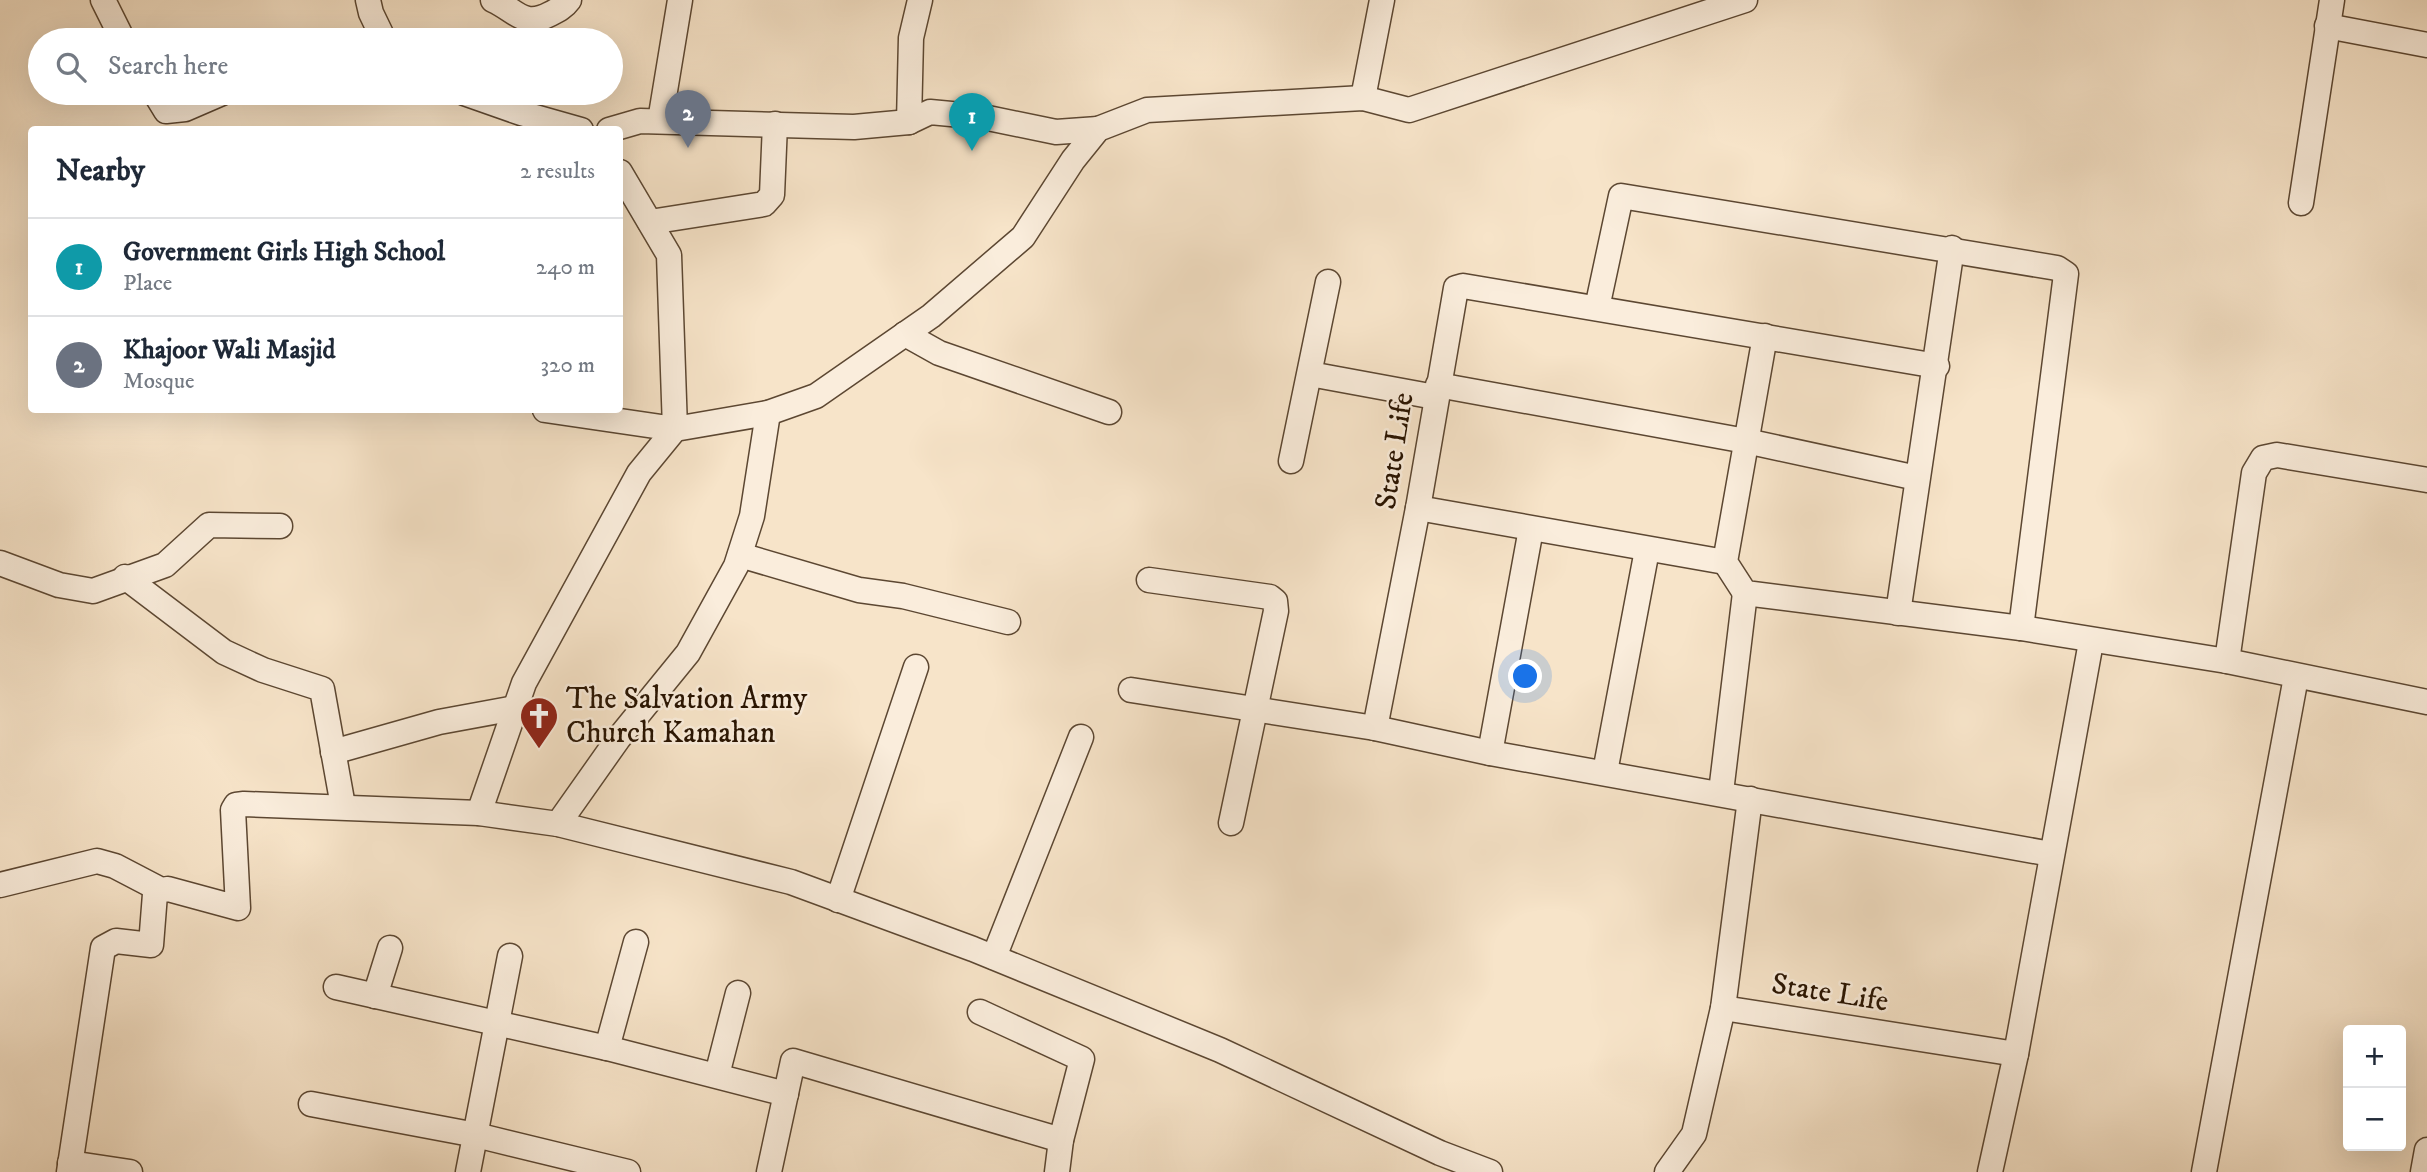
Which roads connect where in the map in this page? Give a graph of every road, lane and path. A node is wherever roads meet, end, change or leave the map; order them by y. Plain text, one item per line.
1 (103, 0) edge
2 (368, 0) edge
3 (494, 0) edge
4 (569, 0) edge
5 (680, 0) edge
6 (920, 0) edge
7 (1382, 0) edge
8 (1745, 0) edge
9 (2332, 0) edge
10 (2327, 26) junction
11 (117, 28) edge
12 (379, 28) edge
13 (2427, 45) edge
14 (1363, 98) junction
15 (162, 105) edge
16 (194, 105) edge
17 (498, 105) edge
18 (660, 121) junction
19 (909, 122) junction
20 (775, 124) junction
21 (568, 126) edge
22 (623, 126) edge
23 (1098, 130) junction
24 (623, 177) edge
25 (2301, 203) dead end
26 (650, 222) junction
27 (1952, 248) junction
28 (1328, 282) dead end
29 (1597, 308) junction
30 (905, 334) junction
31 (1765, 336) junction
32 (1937, 366) junction
33 (1310, 374) junction
34 (1437, 391) junction
35 (1109, 412) dead end
36 (566, 413) edge
37 (768, 413) junction
38 (675, 429) junction
39 (1745, 441) junction
40 (1291, 461) dead end
41 (1917, 478) junction
42 (2427, 480) edge
43 (1418, 508) junction
44 (280, 526) dead end
45 (1531, 529) junction
46 (1647, 550) junction
47 (740, 555) junction
48 (0, 562) edge
49 (1725, 562) junction
50 (125, 577) junction
51 (1149, 580) dead end
52 (1745, 593) junction
53 (1898, 612) junction
54 (1008, 622) dead end
55 (2021, 628) junction
56 (2091, 642) junction
57 (2227, 661) junction
58 (916, 667) dead end
59 (2296, 677) junction
60 (1131, 690) dead end
61 (2427, 702) edge
62 (515, 708) junction
63 (1254, 708) junction
64 (1375, 728) junction
65 (1081, 737) dead end
66 (333, 752) junction
67 (1490, 753) junction
68 (1605, 772) junction
69 (1721, 792) junction
70 (1750, 799) junction
71 (343, 806) junction
72 (479, 813) junction
73 (1231, 823) dead end
74 (558, 824) junction
75 (2051, 853) junction
76 (0, 885) edge
77 (161, 890) junction
78 (838, 900) junction
79 (636, 943) dead end
80 (390, 948) dead end
81 (510, 956) dead end
82 (994, 957) junction
83 (336, 987) dead end
84 (738, 993) dead end
85 (375, 996) junction
86 (1723, 1008) junction
87 (980, 1012) dead end
88 (498, 1024) junction
89 (607, 1048) junction
90 (2016, 1054) junction
91 (717, 1075) junction
92 (786, 1094) junction
93 (311, 1104) dead end
94 (476, 1135) junction
95 (1061, 1140) junction
96 (2427, 1150) edge
97 (70, 1167) edge
98 (130, 1172) edge
99 (468, 1172) edge
100 (628, 1172) edge
101 (769, 1172) edge
102 (1057, 1172) edge
103 (1490, 1172) edge
104 (1667, 1172) edge
105 (1990, 1172) edge
106 (2204, 1172) edge
107 (2423, 1172) edge

1 - 11 street
2 - 12 street
3 - 4 street
5 - 18 street
6 - 19 street
7 - 14 street
8 - 14 street
9 - 10 street
10 - 13 street
10 - 25 street
14 - 23 street
15 - 16 street
17 - 21 street
18 - 20 street
18 - 22 street
19 - 20 street
19 - 23 street
20 - 26 street
23 - 30 street
24 - 26 street
26 - 38 street
27 - 29 street
27 - 32 street
27 - 55 street
28 - 33 street
29 - 31 street, State Life
29 - 34 street, State Life
30 - 35 street
30 - 37 street
31 - 32 street, State Life
31 - 39 street
32 - 41 street
33 - 34 street
33 - 40 street
34 - 39 street
34 - 43 street, State Life
36 - 38 street
37 - 38 street
37 - 47 street
38 - 62 street
39 - 41 street
39 - 49 street
41 - 53 street
42 - 57 street
43 - 45 street
43 - 64 street, State Life
44 - 50 street
45 - 46 street
45 - 67 street
46 - 49 street
46 - 68 street
47 - 54 street
47 - 74 street
48 - 50 street
49 - 52 street
50 - 66 street
51 - 63 street
52 - 53 street
52 - 69 street
53 - 55 street
55 - 56 street
56 - 57 street
56 - 75 street
57 - 59 street
58 - 78 street
59 - 61 street
59 - 106 street
60 - 63 street
62 - 66 street
62 - 72 street
63 - 64 street
63 - 73 street
64 - 67 street
65 - 82 street
66 - 71 street
67 - 68 street
68 - 69 street
69 - 70 street
70 - 75 street
70 - 86 street
71 - 72 street
71 - 77 street
72 - 74 street
74 - 78 street
75 - 90 street
76 - 77 street
77 - 97 street
78 - 82 street
79 - 89 street
80 - 85 street
81 - 88 street
82 - 103 street
83 - 85 street
84 - 91 street
85 - 88 street
86 - 90 street, State Life
86 - 104 street
87 - 95 street
88 - 89 street
88 - 94 street
89 - 91 street
90 - 105 street
91 - 92 street
92 - 95 street
92 - 101 street
93 - 94 street
94 - 99 street
94 - 100 street
95 - 102 street
96 - 107 street
97 - 98 street

